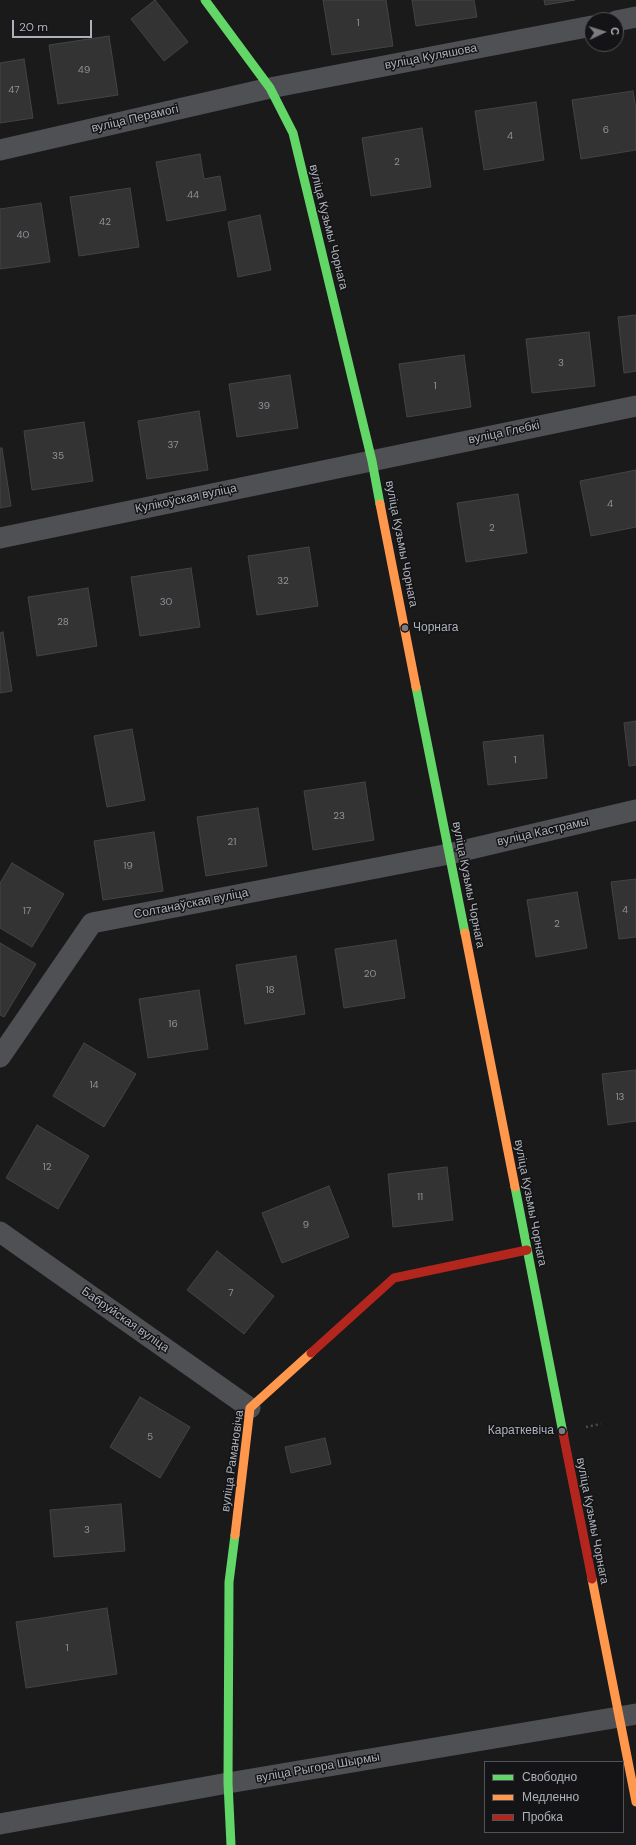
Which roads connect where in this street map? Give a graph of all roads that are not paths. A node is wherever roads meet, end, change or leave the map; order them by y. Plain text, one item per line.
1 (205, 0) edge
2 (636, 17) edge
3 (624, 19) edge
4 (584, 28) edge
5 (270, 88) junction
6 (0, 150) edge
7 (636, 406) edge
8 (372, 461) junction
9 (0, 538) edge
10 (636, 810) edge
11 (449, 854) junction
12 (0, 1057) edge
13 (0, 1232) edge
14 (527, 1250) junction
15 (250, 1408) junction
16 (627, 1715) edge
17 (228, 1783) junction
18 (636, 1802) edge
19 (0, 1824) edge
20 (231, 1845) edge

1 - 5 street, вуліца Кузьмы Чорнага
2 - 3 street
4 - 5 street, вуліца Куляшова
5 - 6 street, вуліца Перамогі
5 - 8 street, вуліца Кузьмы Чорнага
7 - 8 street, вуліца Глебкі
8 - 9 street, Кулікоўская вуліца
8 - 11 street, вуліца Кузьмы Чорнага
10 - 11 street, вуліца Кастрамы
11 - 12 street, Солтанаўская вуліца
11 - 14 street, вуліца Кузьмы Чорнага
13 - 15 street, Бабруйская вуліца
14 - 15 street, вуліца Рамановіча
14 - 16 street, вуліца Кузьмы Чорнага
15 - 17 street, вуліца Рамановіча
16 - 17 street, вуліца Рыгора Шырмы
16 - 18 street, вуліца Кузьмы Чорнага
17 - 19 street, вуліца Рыгора Шырмы
17 - 20 street, вуліца Рамановіча

